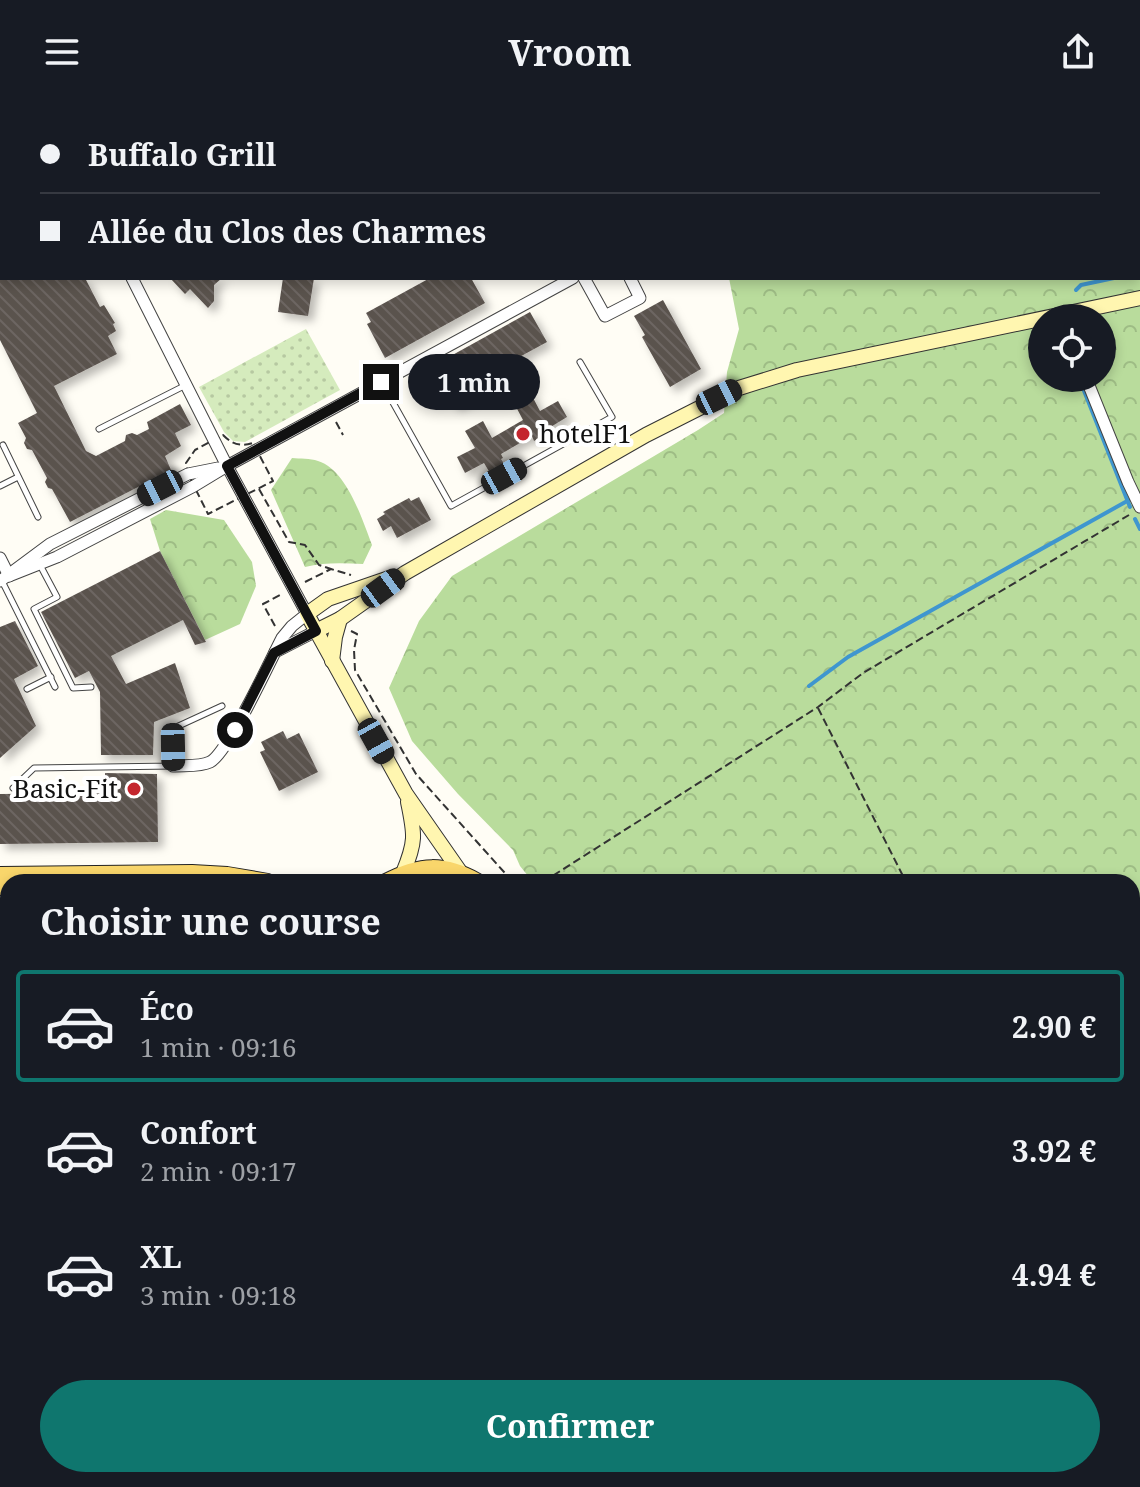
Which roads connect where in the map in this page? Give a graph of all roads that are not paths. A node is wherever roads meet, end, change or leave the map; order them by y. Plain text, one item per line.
1 (133, 280) edge
2 (569, 280) edge
3 (585, 280) edge
4 (631, 280) edge
5 (1140, 298) edge
6 (1112, 304) edge
7 (1028, 322) edge
8 (580, 362) dead end
9 (381, 382) junction
10 (186, 385) junction
11 (1091, 392) edge
12 (99, 429) dead end
13 (3, 445) dead end
14 (227, 466) junction
15 (18, 477) junction
16 (0, 486) edge
17 (1135, 511) edge
18 (38, 517) dead end
19 (0, 558) edge
20 (40, 565) junction
21 (405, 573) junction
22 (4, 579) edge
23 (307, 614) junction
24 (340, 619) junction
25 (316, 631) junction
26 (274, 653) junction
27 (332, 661) junction
28 (51, 677) junction
29 (55, 687) dead end
30 (91, 687) dead end
31 (27, 689) dead end
32 (222, 706) dead end
33 (173, 766) junction
34 (13, 788) dead end
35 (406, 794) junction
36 (403, 873) joint
37 (461, 873) joint
38 (96, 874) edge
39 (210, 874) edge

1 - 10 street
2 - 9 street
3 - 4 street
5 - 6 main road
7 - 21 main road
8 - 9 lane
9 - 14 street
10 - 12 lane
10 - 14 street
11 - 17 street
13 - 15 lane
14 - 20 street
14 - 22 street
14 - 23 street
15 - 16 lane
15 - 18 lane
19 - 22 street
20 - 22 street
20 - 30 lane
21 - 23 main road
21 - 24 main road
22 - 28 lane
23 - 25 main road
23 - 26 street
24 - 25 main road
24 - 27 main road
25 - 26 street
25 - 27 main road
26 - 33 street
27 - 35 main road
28 - 29 lane
28 - 31 lane
32 - 33 lane
33 - 34 lane
35 - 36 main road
35 - 37 main road
36 - 37 main road
38 - 39 main road

